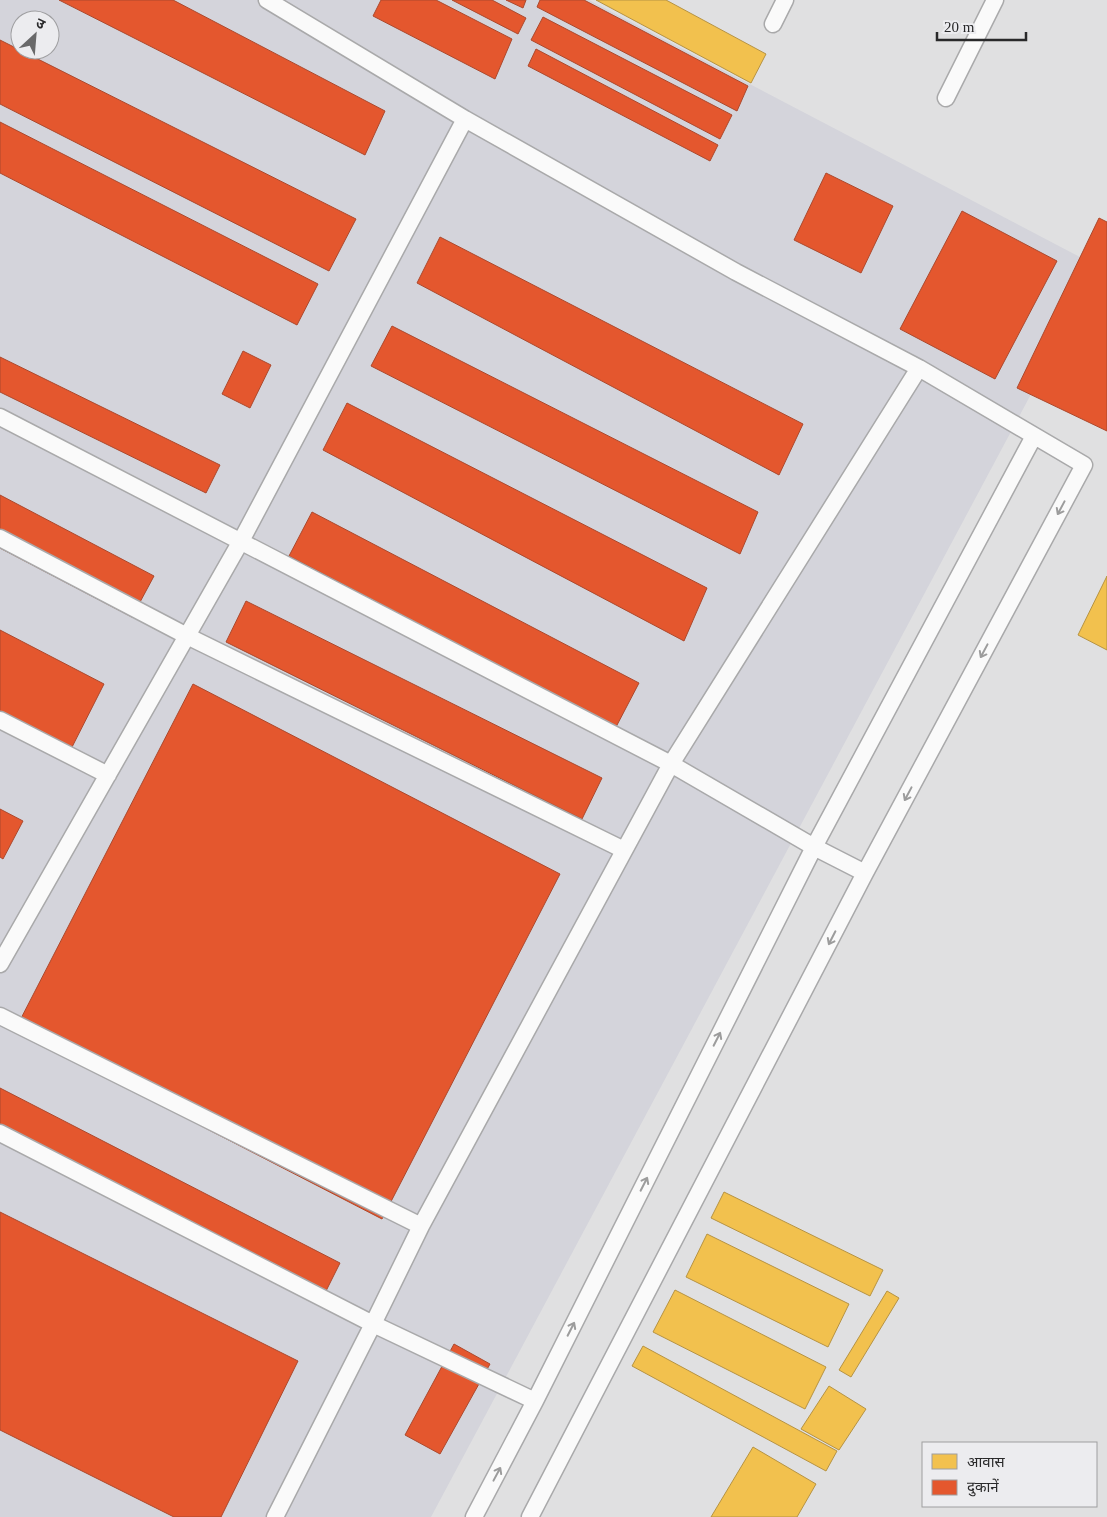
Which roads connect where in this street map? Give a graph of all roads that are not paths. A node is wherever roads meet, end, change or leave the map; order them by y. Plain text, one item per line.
1 (267, 0) edge
2 (785, 0) edge
3 (995, 0) edge
4 (773, 24) dead end
5 (946, 98) dead end
6 (465, 120) junction
7 (919, 368) junction
8 (0, 417) edge
9 (1034, 436) junction
10 (0, 538) edge
11 (241, 540) junction
12 (186, 636) junction
13 (0, 720) edge
14 (671, 764) junction
15 (108, 775) junction
16 (814, 847) junction
17 (624, 850) junction
18 (865, 873) junction
19 (0, 964) edge
20 (0, 1016) edge
21 (0, 1133) edge
22 (421, 1226) junction
23 (373, 1324) junction
24 (535, 1401) junction
25 (275, 1517) edge
26 (474, 1517) edge
27 (530, 1517) edge

1 - 6 lane
2 - 4 lane
3 - 5 lane
6 - 7 lane
6 - 11 lane
7 - 9 lane
7 - 14 lane
8 - 11 lane
9 - 16 lane
9 -> 18 lane
10 - 12 lane
11 - 12 lane
11 - 14 lane
12 - 15 lane
12 - 17 lane
13 - 15 lane
14 - 16 lane
14 - 17 lane
15 - 19 lane
16 - 18 lane
24 -> 16 lane
17 - 22 lane
18 -> 27 lane
20 - 22 lane
21 - 23 lane
22 - 23 lane
23 - 24 lane
23 - 25 lane
26 -> 24 lane

